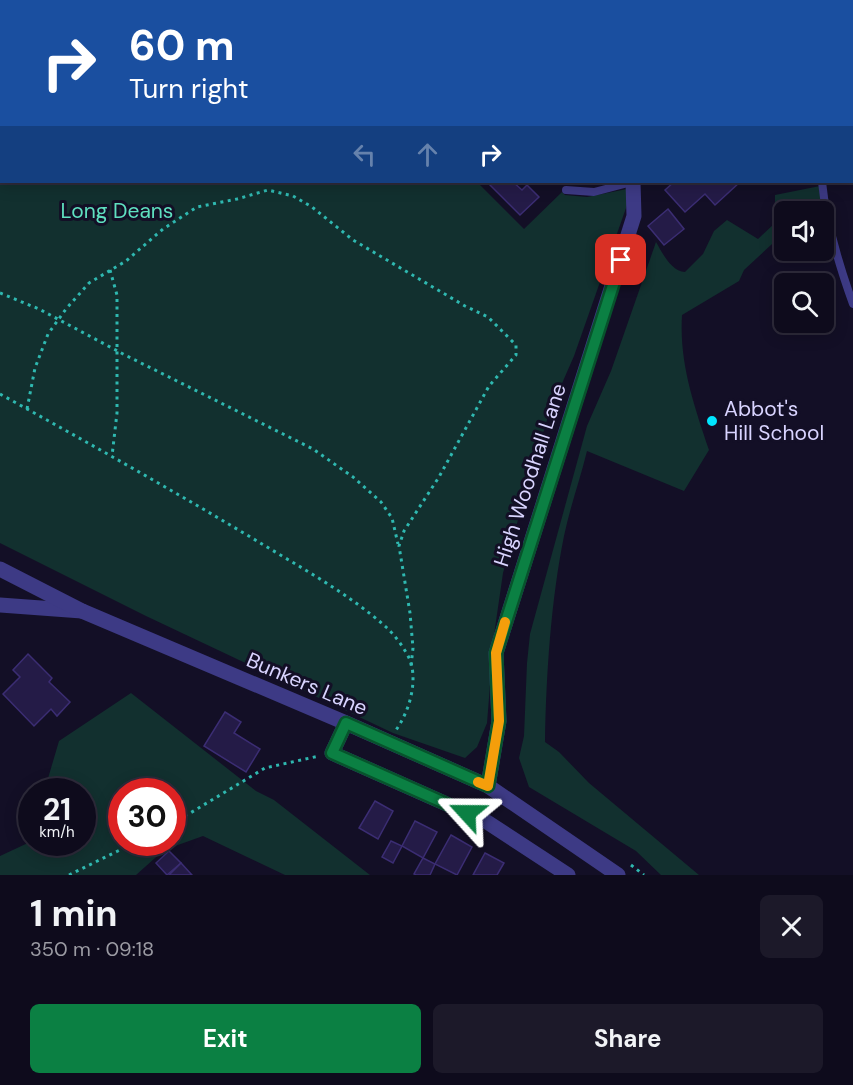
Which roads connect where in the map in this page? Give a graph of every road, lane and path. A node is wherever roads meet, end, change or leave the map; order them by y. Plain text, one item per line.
1 (628, 183) edge
2 (632, 183) edge
3 (822, 183) edge
4 (566, 190) dead end
5 (110, 270) junction
6 (0, 292) edge
7 (853, 304) edge
8 (58, 320) junction
9 (116, 350) junction
10 (0, 394) edge
11 (27, 409) junction
12 (112, 456) junction
13 (399, 546) junction
14 (0, 569) edge
15 (0, 605) edge
16 (82, 611) junction
17 (411, 666) junction
18 (346, 723) junction
19 (383, 740) junction
20 (332, 753) junction
21 (488, 786) junction
22 (186, 816) edge
23 (108, 856) edge
24 (69, 875) edge
25 (568, 875) edge
26 (618, 875) edge

1 - 4 lane
2 - 21 street, High Woodhall Lane
3 - 7 lane
5 - 8 path
5 - 9 path
5 - 13 path
6 - 8 path
8 - 9 path
8 - 11 path
9 - 12 path
9 - 13 path
10 - 11 path
11 - 12 path
12 - 17 path
13 - 17 path
14 - 16 street, Bunkers Lane
15 - 16 street
16 - 18 street, Bunkers Lane
17 - 19 path
18 - 19 street, Bunkers Lane
18 - 20 street
19 - 21 street, Bunkers Lane
20 - 22 path
20 - 25 street
21 - 26 street, Bunkers Lane
23 - 24 path

